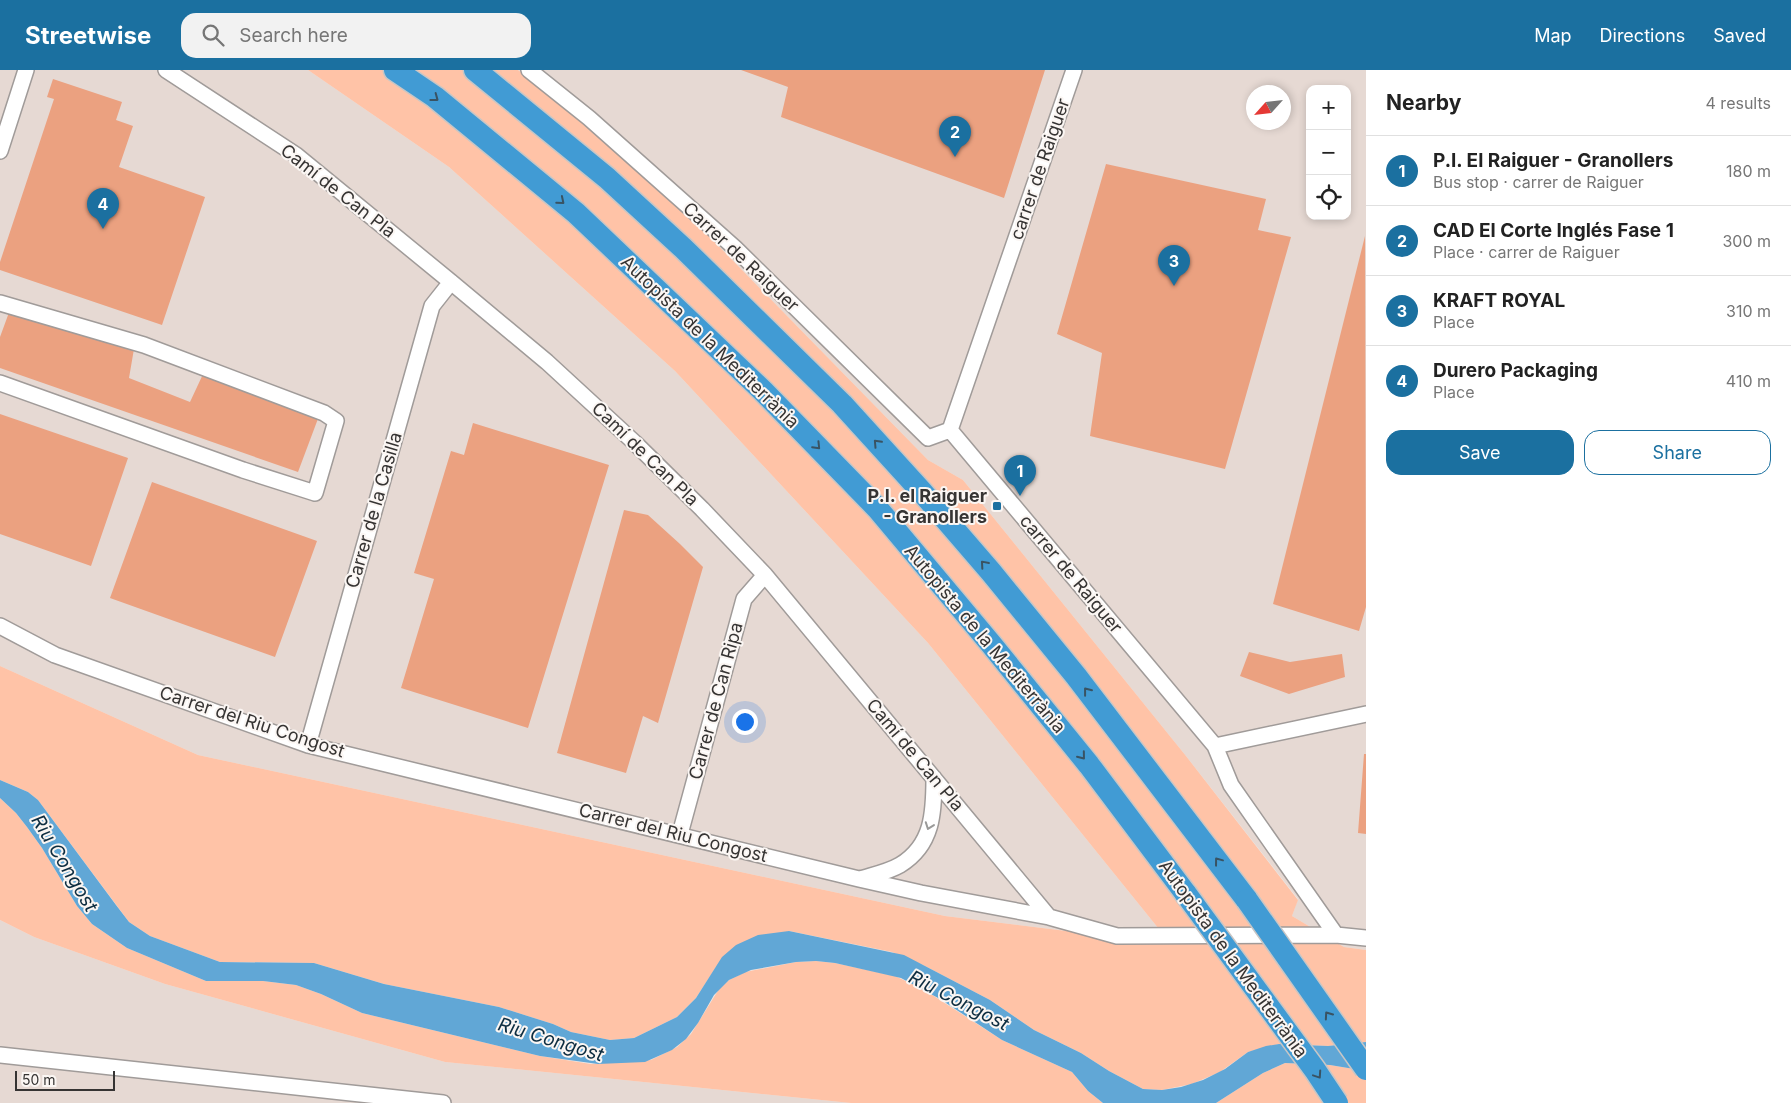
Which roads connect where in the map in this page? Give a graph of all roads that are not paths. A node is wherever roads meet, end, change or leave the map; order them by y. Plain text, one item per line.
1 (26, 70) edge
2 (166, 70) edge
3 (395, 70) edge
4 (475, 70) edge
5 (528, 70) edge
6 (1074, 70) edge
7 (0, 150) edge
8 (451, 282) junction
9 (0, 303) edge
10 (0, 383) edge
11 (950, 430) junction
12 (765, 575) junction
13 (0, 626) edge
14 (1366, 714) edge
15 (308, 745) junction
16 (1215, 746) junction
17 (934, 778) junction
18 (680, 834) junction
19 (859, 879) junction
20 (1049, 917) junction
21 (1336, 935) junction
22 (1366, 938) edge
23 (0, 1055) edge
24 (1366, 1069) edge
25 (339, 1097) edge
26 (444, 1103) edge
27 (1337, 1103) edge

1 - 7 street
2 - 8 street, Camí de Can Pla
3 -> 27 highway, Autopista de la Mediterrània, bridge
24 -> 4 highway, bridge
5 - 11 street, Carrer de Raiguer
6 - 11 street, carrer de Raiguer
8 - 12 street, Camí de Can Pla
8 - 15 street, Carrer de la Casilla
9 - 10 street
11 - 16 street, carrer de Raiguer
12 - 17 street, Camí de Can Pla
12 - 18 street, Carrer de Can Ripa
13 - 15 street, Carrer del Riu Congost
14 - 16 street
15 - 18 street, Carrer del Riu Congost
16 - 21 street, carrer de Raiguer
17 -> 19 street
17 - 20 street, Camí de Can Pla
18 - 19 street, Carrer del Riu Congost
19 - 20 street, Carrer del Riu Congost
20 - 21 street, Carrer del Riu Congost
21 - 22 street, Carrer del Riu Congost
23 - 25 street
25 - 26 street

